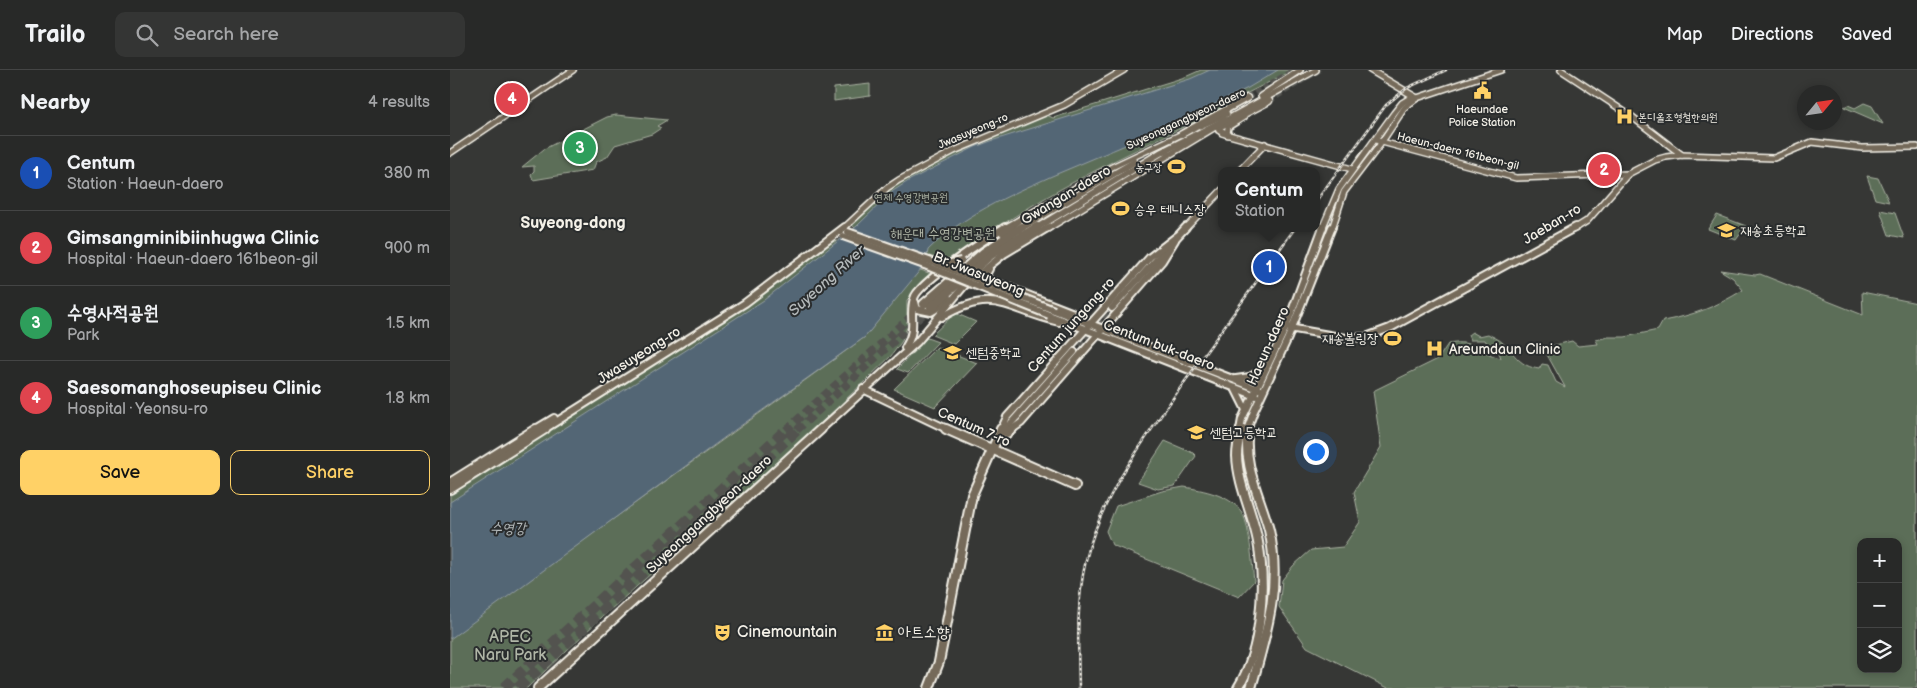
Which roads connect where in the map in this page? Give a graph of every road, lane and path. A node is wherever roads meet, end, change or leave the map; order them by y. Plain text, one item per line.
1 (572, 70) edge
2 (1117, 70) edge
3 (1124, 70) edge
4 (1300, 70) edge
5 (1305, 70) edge
6 (1310, 70) edge
7 (1316, 70) edge
8 (1370, 70) edge
9 (1487, 70) edge
10 (1501, 70) edge
11 (1561, 70) edge
12 (1290, 85) junction
13 (1399, 88) junction
14 (1425, 91) junction
15 (1267, 97) junction
16 (1415, 97) junction
17 (1247, 98) tunnel mouth
18 (1209, 123) junction
19 (1222, 123) junction
20 (1209, 132) junction
21 (1182, 134) junction
22 (1226, 134) junction
23 (1377, 140) junction
24 (1265, 144) junction
25 (1917, 147) edge
26 (450, 152) edge
27 (1682, 155) junction
28 (1244, 167) edge
29 (1352, 169) junction
30 (1628, 174) junction
31 (1218, 194) edge
32 (1044, 204) junction
33 (1021, 219) junction
34 (840, 232) junction
35 (1177, 236) junction
36 (984, 252) junction
37 (1004, 254) junction
38 (932, 262) junction
39 (964, 286) junction
40 (916, 294) junction
41 (1112, 308) tunnel mouth
42 (1052, 313) junction
43 (936, 321) junction
44 (1069, 324) junction
45 (1086, 325) junction
46 (1289, 328) junction
47 (1101, 332) junction
48 (1074, 352) tunnel mouth
49 (896, 360) junction
50 (1266, 369) junction
51 (1234, 384) junction
52 (863, 389) junction
53 (1258, 393) junction
54 (1246, 410) junction
55 (994, 445) junction
56 (450, 483) edge
57 (1075, 486) dead end
58 (450, 489) edge
59 (538, 688) edge
60 (929, 688) edge
61 (1238, 688) edge
62 (1251, 688) edge

1 - 26 main road
2 - 34 main road, Jwasuyeong-ro
3 - 34 main road, Jwasuyeong-ro
4 - 15 main road, Suyeonggangbyeon-daero
5 - 15 main road
6 - 15 main road
7 - 12 main road, Suyeonggangbyeon-daero
8 - 13 main road
9 - 14 main road, Haeun-daero
10 - 16 main road, Haeun-daero
11 - 27 main road
12 - 15 main road, Suyeonggangbyeon-daero
12 - 22 main road
13 - 14 main road
13 - 16 main road
14 - 16 main road, Haeun-daero
15 - 18 main road, Suyeonggangbyeon-daero
15 - 19 highway
16 - 23 main road, Haeun-daero
17 - 21 highway
18 - 21 main road, Suyeonggangbyeon-daero
18 - 36 highway, Gwangan-daero
19 - 20 highway
19 - 22 highway
19 - 36 highway, Gwangan-daero
20 - 22 main road
20 - 37 main road
21 - 32 main road, Suyeonggangbyeon-daero
22 - 24 main road
23 - 29 main road, Haeun-daero
23 - 30 main road, Haeun-daero 161beon-gil
23 - 46 main road, Haeun-daero
24 - 28 main road
24 - 29 main road
25 - 27 main road, Jaeban-ro
27 - 30 main road, Jaeban-ro
29 - 46 main road, Haeun-daero
30 - 46 main road, Jaeban-ro
31 - 35 main road, Centum jungang-ro
32 - 33 main road
32 - 40 main road, Suyeonggangbyeon-daero
33 - 36 highway
33 - 38 main road, bridge
34 - 38 main road, Br. Jwasuyeong, bridge
34 - 42 main road, Br. Jwasuyeong, bridge
34 - 56 main road, Jwasuyeong-ro
34 - 58 main road, Jwasuyeong-ro
35 - 41 main road, Centum jungang-ro
35 - 45 main road, Centum jungang-ro
35 - 47 main road, Centum jungang-ro
37 - 39 main road
37 - 45 main road
38 - 42 main road, Br. Jwasuyeong, bridge
39 - 40 main road
39 - 43 main road
40 - 49 main road, Suyeonggangbyeon-daero
42 - 44 main road, Centum buk-daero
42 - 45 main road, Centum buk-daero
43 - 44 main road
43 - 49 main road, Suyeonggangbyeon-daero
44 - 45 main road, Centum buk-daero
45 - 47 main road, Centum buk-daero
45 - 55 main road, Centum jungang-ro
46 - 50 main road, Haeun-daero
46 - 53 main road, Haeun-daero
47 - 51 main road, Centum buk-daero
47 - 55 main road, Centum jungang-ro
48 - 55 main road, Centum jungang-ro
49 - 52 main road, Suyeonggangbyeon-daero
50 - 51 main road
50 - 53 main road, Haeun-daero
51 - 53 main road, Centum buk-daero
51 - 54 main road
52 - 55 main road, Centum 7-ro
52 - 59 main road, Suyeonggangbyeon-daero
53 - 54 main road, Haeun-daero
53 - 62 main road, Haeun-daero
54 - 61 main road, Haeun-daero
55 - 57 main road, Centum 7-ro
55 - 60 main road, Centum jungang-ro

